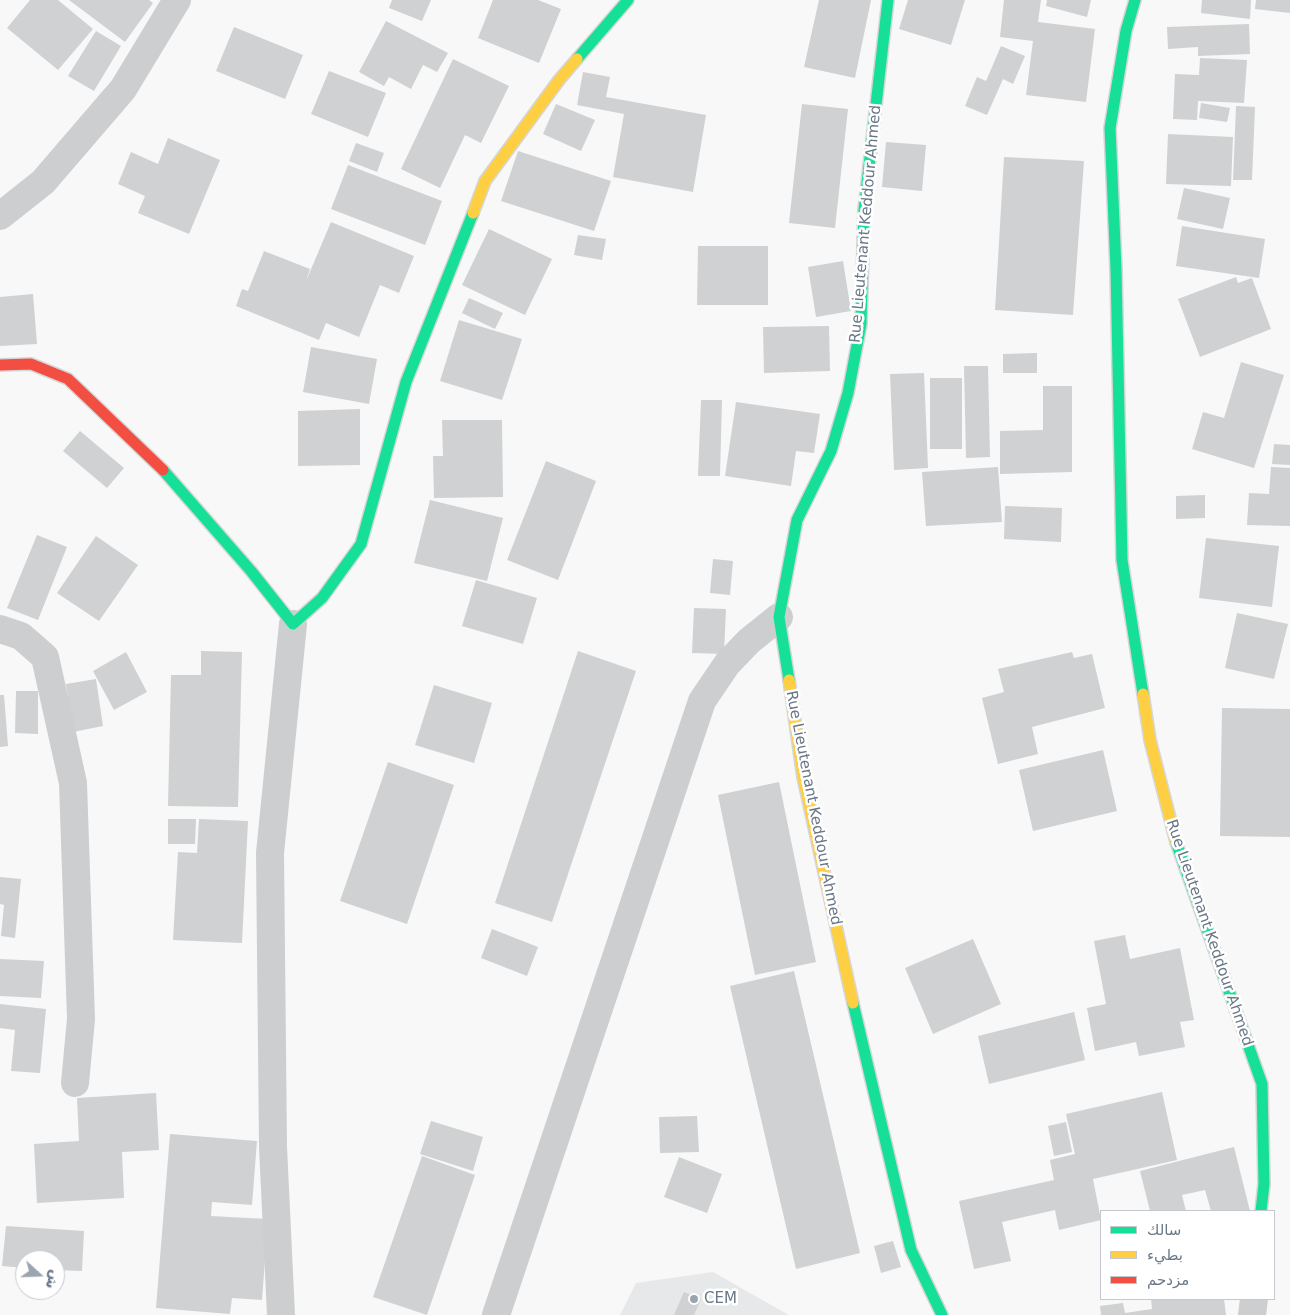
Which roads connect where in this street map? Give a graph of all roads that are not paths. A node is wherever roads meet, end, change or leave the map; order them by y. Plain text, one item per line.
1 (177, 0) edge
2 (628, 0) edge
3 (888, 0) edge
4 (1135, 0) edge
5 (0, 216) edge
6 (0, 365) edge
7 (779, 617) junction
8 (293, 624) junction
9 (0, 629) edge
10 (75, 1083) dead end
11 (1261, 1210) edge
12 (1254, 1300) edge
13 (281, 1315) edge
14 (496, 1315) edge
15 (942, 1315) edge
16 (1252, 1315) edge

1 - 5 street
2 - 8 street
3 - 7 street, Rue Lieutenant Keddour Ahmed
4 - 11 street, Rue Lieutenant Keddour Ahmed
6 - 8 street
7 - 14 street
7 - 15 street, Rue Lieutenant Keddour Ahmed
8 - 13 street
9 - 10 street
12 - 16 street

